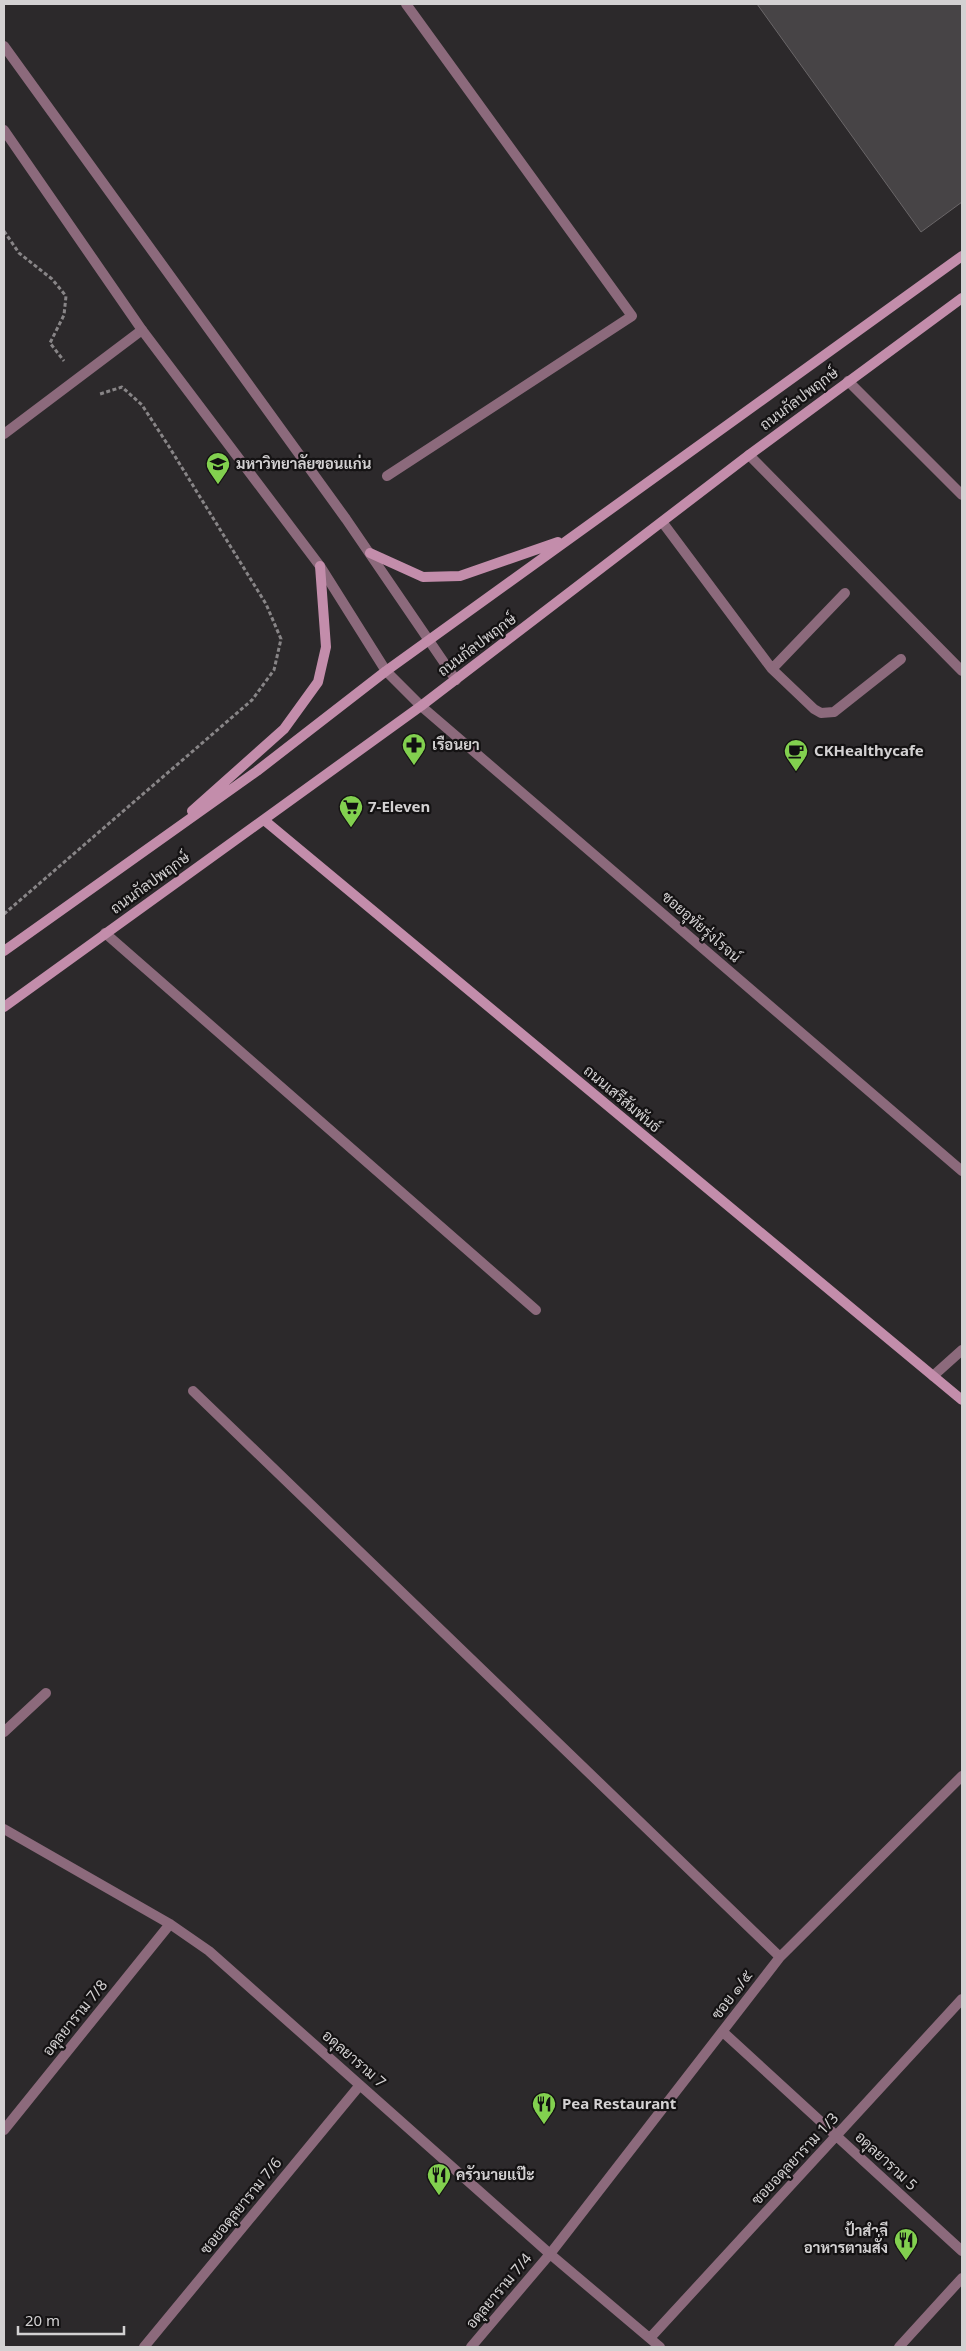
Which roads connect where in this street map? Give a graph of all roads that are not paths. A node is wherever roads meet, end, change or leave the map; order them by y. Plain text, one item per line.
1 (406, 4) edge
2 (4, 46) edge
3 (4, 130) edge
4 (962, 256) edge
5 (962, 298) edge
6 (142, 330) junction
7 (848, 382) junction
8 (4, 434) edge
9 (750, 455) junction
10 (387, 476) dead end
11 (962, 495) edge
12 (663, 523) junction
13 (568, 539) junction
14 (370, 553) junction
15 (320, 566) junction
16 (845, 592) dead end
17 (428, 642) junction
18 (901, 660) dead end
19 (772, 669) junction
20 (386, 671) junction
21 (962, 672) edge
22 (456, 680) junction
23 (421, 706) junction
24 (264, 820) junction
25 (152, 847) junction
26 (105, 933) junction
27 (4, 951) edge
28 (4, 1007) edge
29 (962, 1171) edge
30 (536, 1310) dead end
31 (962, 1350) edge
32 (933, 1376) junction
33 (193, 1391) dead end
34 (962, 1400) edge
35 (46, 1693) dead end
36 (4, 1732) edge
37 (962, 1776) edge
38 (4, 1828) edge
39 (170, 1924) junction
40 (780, 1957) junction
41 (962, 1999) edge
42 (723, 2032) junction
43 (360, 2084) junction
44 (4, 2130) edge
45 (837, 2136) junction
46 (962, 2251) edge
47 (550, 2254) junction
48 (962, 2278) edge
49 (650, 2338) junction
50 (144, 2347) edge
51 (470, 2347) edge
52 (660, 2347) edge
53 (899, 2347) edge

1 - 10 street
2 - 14 street
3 - 6 street, ซอยอุทัยรุ่งโรจน์
4 - 13 main road, ถนนกัลปพฤกษ์
5 - 7 main road, ถนนกัลปพฤกษ์
6 - 8 street
6 - 15 street, ซอยอุทัยรุ่งโรจน์
7 - 9 main road, ถนนกัลปพฤกษ์
7 - 11 street
9 - 12 main road, ถนนกัลปพฤกษ์
9 - 21 street
12 - 19 street
12 - 22 main road, ถนนกัลปพฤกษ์
13 - 14 main road
13 - 17 main road, ถนนกัลปพฤกษ์
14 - 17 street
15 - 20 street, ซอยอุทัยรุ่งโรจน์
15 - 25 main road
16 - 19 street
17 - 20 main road, ถนนกัลปพฤกษ์
17 - 22 street
18 - 19 street
20 - 23 street, ซอยอุทัยรุ่งโรจน์
20 - 25 main road, ถนนกัลปพฤกษ์
22 - 23 main road, ถนนกัลปพฤกษ์
23 - 24 main road, ถนนกัลปพฤกษ์
23 - 29 street, ซอยอุทัยรุ่งโรจน์
24 - 26 main road, ถนนกัลปพฤกษ์
24 - 32 main road, ถนนเสรีสัมพันธ์
25 - 27 main road, ถนนกัลปพฤกษ์
26 - 28 main road, ถนนกัลปพฤกษ์
26 - 30 street
31 - 32 street
32 - 34 main road, ถนนเสรีสัมพันธ์
33 - 40 street
35 - 36 street
37 - 40 street, ซอย ๑/๕
38 - 39 street, อดุลยาราม 7
39 - 43 street, อดุลยาราม 7
39 - 44 street, อดุลยาราม 7/8
40 - 42 street, ซอย ๑/๕
41 - 45 street, ซอยอดุลยาราม 1/3
42 - 45 street, อดุลยาราม 5
42 - 47 street, ซอย ๑/๕
43 - 47 street, อดุลยาราม 7
43 - 50 street, ซอยอดุลยาราม 7/6
45 - 46 street, อดุลยาราม 5
45 - 49 street, ซอยอดุลยาราม 1/3
47 - 49 street, อดุลยาราม 7
47 - 51 street, อดุลยาราม 7/4
48 - 53 street
49 - 52 street, อดุลยาราม 7

